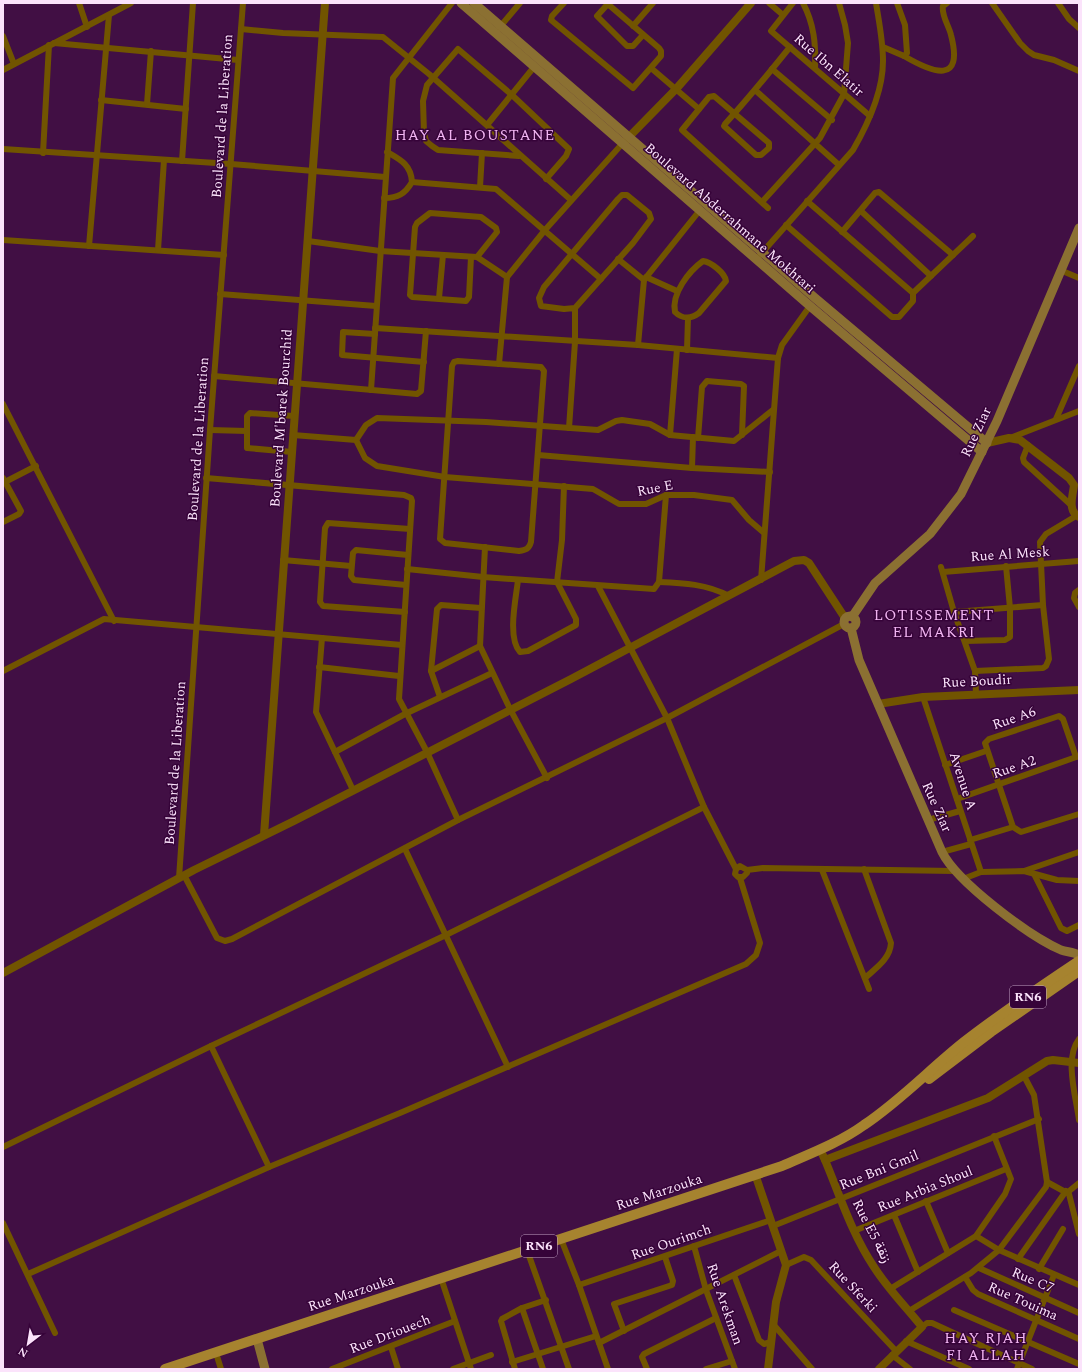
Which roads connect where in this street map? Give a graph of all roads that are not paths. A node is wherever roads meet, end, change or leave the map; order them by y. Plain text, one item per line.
1 (79, 3) edge
2 (131, 3) edge
3 (193, 3) edge
4 (243, 3) edge
5 (325, 3) edge
6 (452, 3) edge
7 (461, 3) edge
8 (474, 3) edge
9 (520, 3) edge
10 (564, 3) edge
11 (652, 3) edge
12 (751, 3) edge
13 (769, 3) edge
14 (793, 3) edge
15 (803, 3) edge
16 (839, 3) edge
17 (876, 3) edge
18 (897, 3) edge
19 (947, 3) edge
20 (992, 3) edge
21 (1058, 3) edge
22 (108, 15) junction
23 (782, 15) junction
24 (633, 26) junction
25 (86, 27) junction
26 (241, 28) junction
27 (1079, 28) edge
28 (498, 29) junction
29 (322, 34) junction
30 (643, 35) junction
31 (3, 36) edge
32 (52, 44) junction
33 (790, 47) junction
34 (883, 47) junction
35 (106, 48) junction
36 (151, 51) junction
37 (906, 54) junction
38 (190, 55) junction
39 (408, 57) junction
40 (238, 60) junction
41 (14, 64) junction
42 (534, 68) junction
43 (651, 68) junction
44 (815, 68) junction
45 (772, 69) junction
46 (3, 70) edge
47 (1079, 71) edge
48 (433, 78) junction
49 (677, 88) junction
50 (754, 90) junction
51 (844, 94) junction
52 (512, 95) junction
53 (101, 100) junction
54 (147, 104) junction
55 (186, 109) junction
56 (699, 109) junction
57 (735, 112) junction
58 (870, 116) junction
59 (832, 120) junction
60 (487, 125) junction
61 (630, 138) junction
62 (622, 144) junction
63 (816, 144) junction
64 (3, 149) edge
65 (387, 152) junction
66 (43, 153) junction
67 (482, 153) junction
68 (96, 156) junction
69 (519, 156) junction
70 (164, 160) junction
71 (182, 161) junction
72 (231, 164) junction
73 (839, 165) junction
74 (312, 172) junction
75 (385, 177) junction
76 (546, 179) junction
77 (412, 182) junction
78 (480, 187) junction
79 (384, 198) junction
80 (571, 200) junction
81 (807, 201) junction
82 (762, 202) junction
83 (768, 208) dead end
84 (700, 210) junction
85 (861, 211) junction
86 (786, 225) junction
87 (1079, 228) edge
88 (545, 230) junction
89 (842, 232) junction
90 (973, 236) dead end
91 (3, 240) edge
92 (308, 241) junction
93 (89, 246) junction
94 (158, 250) junction
95 (380, 251) junction
96 (571, 252) junction
97 (763, 252) junction
98 (413, 253) junction
99 (224, 255) junction
100 (443, 255) junction
101 (953, 255) junction
102 (474, 257) junction
103 (618, 259) junction
104 (756, 259) junction
105 (1060, 270) junction
106 (931, 276) junction
107 (508, 277) junction
108 (1079, 278) edge
109 (601, 279) junction
110 (645, 279) junction
111 (677, 291) junction
112 (913, 293) junction
113 (220, 294) junction
114 (439, 298) junction
115 (303, 300) junction
116 (376, 306) junction
117 (810, 306) junction
118 (575, 308) junction
119 (688, 318) junction
120 (375, 331) junction
121 (426, 331) junction
122 (501, 336) junction
123 (575, 342) junction
124 (638, 345) junction
125 (677, 349) junction
126 (687, 350) junction
127 (877, 357) junction
128 (373, 358) junction
129 (778, 358) junction
130 (424, 362) junction
131 (499, 364) junction
132 (1079, 366) edge
133 (214, 376) junction
134 (1076, 378) edge
135 (914, 382) junction
136 (296, 383) junction
137 (371, 390) junction
138 (908, 390) junction
139 (3, 404) edge
140 (774, 409) junction
141 (1079, 411) edge
142 (294, 416) junction
143 (1056, 419) junction
144 (448, 420) junction
145 (541, 425) junction
146 (569, 428) junction
147 (210, 430) junction
148 (247, 432) junction
149 (293, 434) junction
150 (670, 435) junction
151 (742, 435) junction
152 (696, 438) junction
153 (1009, 438) junction
154 (356, 440) junction
155 (987, 443) junction
156 (1028, 445) junction
157 (292, 452) junction
158 (982, 452) junction
159 (538, 455) junction
160 (36, 466) junction
161 (692, 468) junction
162 (770, 472) junction
163 (445, 477) junction
164 (206, 478) junction
165 (4, 481) edge
166 (536, 484) junction
167 (288, 485) junction
168 (564, 486) junction
169 (666, 495) junction
170 (1072, 505) junction
171 (1078, 516) edge
172 (3, 522) edge
173 (410, 529) junction
174 (764, 532) junction
175 (485, 547) junction
176 (408, 555) junction
177 (283, 560) junction
178 (1079, 561) edge
179 (322, 564) junction
180 (1041, 564) junction
181 (351, 566) junction
182 (1006, 566) junction
183 (407, 569) junction
184 (483, 577) junction
185 (518, 580) junction
186 (761, 580) junction
187 (557, 582) junction
188 (659, 582) junction
189 (406, 586) junction
190 (598, 586) junction
191 (1079, 590) edge
192 (729, 596) junction
193 (1043, 605) junction
194 (1079, 607) edge
195 (481, 608) junction
196 (1010, 608) junction
197 (405, 612) junction
198 (954, 612) junction
199 (114, 621) junction
200 (848, 622) junction
201 (197, 628) junction
202 (277, 634) junction
203 (322, 638) junction
204 (966, 641) junction
205 (402, 645) junction
206 (480, 646) junction
207 (630, 647) junction
208 (319, 668) junction
209 (3, 671) edge
210 (431, 671) junction
211 (976, 671) junction
212 (492, 673) junction
213 (399, 676) junction
214 (1079, 690) edge
215 (976, 694) junction
216 (440, 697) junction
217 (922, 697) junction
218 (878, 704) junction
219 (510, 709) junction
220 (405, 714) junction
221 (667, 718) junction
222 (986, 748) junction
223 (335, 752) junction
224 (427, 752) junction
225 (1077, 757) edge
226 (945, 764) junction
227 (547, 778) junction
228 (998, 785) junction
229 (353, 790) junction
230 (957, 799) junction
231 (704, 807) junction
232 (960, 811) junction
233 (1079, 814) edge
234 (458, 820) junction
235 (928, 820) junction
236 (1013, 827) junction
237 (264, 835) junction
238 (970, 842) junction
239 (404, 849) junction
240 (942, 852) junction
241 (1079, 852) edge
242 (736, 868) junction
243 (864, 869) junction
244 (747, 870) junction
245 (822, 870) junction
246 (954, 871) junction
247 (1024, 871) junction
248 (981, 872) junction
249 (1034, 874) junction
250 (182, 877) junction
251 (740, 878) junction
252 (963, 879) junction
253 (1079, 881) edge
254 (1079, 925) edge
255 (446, 935) junction
256 (1062, 950) junction
257 (1079, 955) edge
258 (1076, 968) edge
259 (3, 973) edge
260 (865, 978) junction
261 (869, 989) dead end
262 (979, 1036) junction
263 (1079, 1039) edge
264 (211, 1046) junction
265 (1075, 1062) edge
266 (508, 1066) junction
267 (1024, 1076) junction
268 (906, 1094) junction
269 (1039, 1119) junction
270 (1079, 1120) edge
271 (994, 1136) junction
272 (3, 1147) edge
273 (820, 1149) junction
274 (825, 1160) junction
275 (269, 1167) junction
276 (1006, 1169) junction
277 (755, 1174) junction
278 (1047, 1182) junction
279 (1079, 1183) edge
280 (1067, 1192) junction
281 (841, 1198) junction
282 (926, 1201) junction
283 (894, 1215) junction
284 (3, 1223) edge
285 (772, 1223) junction
286 (1063, 1229) dead end
287 (854, 1231) junction
288 (1079, 1234) edge
289 (976, 1236) junction
290 (561, 1240) junction
291 (694, 1246) junction
292 (527, 1250) junction
293 (999, 1250) junction
294 (781, 1252) junction
295 (948, 1253) junction
296 (665, 1257) junction
297 (1018, 1259) junction
298 (786, 1265) junction
299 (979, 1268) junction
300 (1039, 1269) junction
301 (918, 1272) junction
302 (28, 1274) junction
303 (734, 1275) junction
304 (1054, 1276) junction
305 (965, 1277) junction
306 (441, 1278) junction
307 (579, 1285) junction
308 (1079, 1285) edge
309 (890, 1288) junction
310 (706, 1290) junction
311 (1045, 1298) junction
312 (546, 1300) junction
313 (522, 1308) junction
314 (954, 1310) dead end
315 (909, 1311) junction
316 (1079, 1313) edge
317 (716, 1318) junction
318 (1037, 1320) junction
319 (455, 1321) junction
320 (773, 1324) junction
321 (925, 1325) junction
322 (624, 1331) junction
323 (55, 1333) dead end
324 (596, 1336) junction
325 (257, 1339) junction
326 (1079, 1339) edge
327 (906, 1341) junction
328 (771, 1342) junction
329 (599, 1343) junction
330 (1028, 1343) junction
331 (391, 1347) junction
332 (562, 1347) junction
333 (216, 1353) junction
334 (894, 1353) junction
335 (538, 1354) junction
336 (491, 1355) dead end
337 (732, 1361) junction
338 (512, 1362) junction
339 (1079, 1364) edge
340 (471, 1366) edge
341 (1018, 1366) edge
342 (179, 1367) edge
343 (769, 1367) edge
344 (165, 1369) edge
345 (221, 1369) edge
346 (265, 1369) edge
347 (332, 1369) edge
348 (398, 1369) edge
349 (453, 1369) edge
350 (515, 1369) edge
351 (543, 1369) edge
352 (569, 1369) edge
353 (608, 1369) edge
354 (647, 1369) edge
355 (706, 1369) edge
356 (735, 1369) edge
357 (812, 1369) edge
358 (879, 1369) edge
359 (910, 1369) edge
360 (969, 1369) edge
361 (1032, 1369) edge

1 - 25 street
2 - 22 street
3 - 38 street
4 - 26 street, Boulevard de la Liberation
5 - 29 street, Boulevard M'barek Bourchid
6 - 39 street
7 - 28 main road, Boulevard Abderrahmane Mokhtari
8 - 28 main road, Boulevard Abderrahmane Mokhtari
9 - 28 street
10 - 43 street
11 - 24 street
12 - 49 street
13 - 23 street
14 - 23 street
15 - 44 street
16 - 51 street
17 - 34 street
18 - 37 street
19 - 37 street
20 - 47 street
21 - 27 street
22 - 25 street
22 - 35 street
23 - 33 street, Rue Ibn Elatir
24 - 30 street
24 - 30 street
25 - 32 street
26 - 29 street
26 - 40 street, Boulevard de la Liberation
28 - 42 main road, Boulevard Abderrahmane Mokhtari
28 - 61 main road, Boulevard Abderrahmane Mokhtari
29 - 39 street
29 - 74 street, Boulevard M'barek Bourchid
30 - 43 street
31 - 41 street
32 - 35 street
32 - 41 street
32 - 66 street
33 - 44 street, Rue Ibn Elatir
33 - 45 street
34 - 37 street
34 - 58 street
35 - 36 street
35 - 53 street
36 - 38 street
36 - 54 street
38 - 40 street
38 - 55 street
39 - 48 street
39 - 65 street
40 - 72 street, Boulevard de la Liberation
41 - 46 street
42 - 52 street
42 - 62 main road, Boulevard Abderrahmane Mokhtari
43 - 49 street
44 - 51 street, Rue Ibn Elatir
45 - 50 street
45 - 59 street
48 - 52 street
48 - 60 street
48 - 67 street
49 - 56 street
49 - 61 street
50 - 57 street
50 - 63 street
51 - 58 street, Rue Ibn Elatir
51 - 59 street
52 - 60 street
52 - 76 street
53 - 54 street
53 - 68 street
54 - 55 street
55 - 71 street
56 - 57 street
56 - 82 street
57 - 57 street
58 - 73 street
59 - 63 street
60 - 69 street
61 - 62 street
61 - 97 main road, Boulevard Abderrahmane Mokhtari
62 - 80 street
62 - 84 main road, Boulevard Abderrahmane Mokhtari
63 - 73 street
63 - 82 street
64 - 66 street
65 - 75 street
65 - 77 street
66 - 68 street
67 - 69 street
67 - 78 street
68 - 70 street
68 - 93 street
69 - 76 street
70 - 71 street
70 - 94 street
71 - 72 street
72 - 74 street
72 - 99 street, Boulevard de la Liberation
73 - 81 street
74 - 75 street
74 - 92 street, Boulevard M'barek Bourchid
75 - 79 street
76 - 80 street
77 - 78 street
77 - 79 street
78 - 88 street
79 - 95 street
80 - 88 street
81 - 86 street
81 - 89 street
82 - 83 street
84 - 104 main road, Boulevard Abderrahmane Mokhtari
84 - 110 street
85 - 89 street
85 - 101 street
85 - 106 street
86 - 97 street
86 - 112 street
87 - 105 main road, Rue Ziar
88 - 96 street
88 - 107 street
89 - 112 street
90 - 101 street
91 - 93 street
92 - 95 street
92 - 115 street, Boulevard M'barek Bourchid
93 - 94 street
94 - 99 street
95 - 98 street
95 - 116 street
96 - 103 street
96 - 109 street
96 - 118 street
97 - 104 street
97 - 127 main road, Boulevard Abderrahmane Mokhtari
98 - 100 street
98 - 102 street
98 - 114 street
99 - 113 street, Boulevard de la Liberation
100 - 102 street
100 - 114 street
101 - 106 street
102 - 107 street
102 - 114 street
103 - 109 street
103 - 110 street
104 - 117 main road, Boulevard Abderrahmane Mokhtari
105 - 108 street
105 - 155 main road, Rue Ziar
106 - 112 street
107 - 122 street
109 - 118 street
110 - 111 street
110 - 124 street
111 - 119 street
111 - 119 street
113 - 115 street
113 - 133 street, Boulevard de la Liberation
115 - 116 street
115 - 136 street, Boulevard M'barek Bourchid
116 - 120 street
117 - 127 main road, Boulevard Abderrahmane Mokhtari
117 - 129 street
118 - 123 street
119 - 126 street
120 - 121 street
120 - 128 street
120 - 128 street
121 - 122 street
121 - 130 street
122 - 123 street
122 - 131 street
123 - 124 street
123 - 146 street
124 - 125 street
125 - 126 street
125 - 150 street
126 - 129 street
127 - 135 main road, Boulevard Abderrahmane Mokhtari
127 - 138 main road, Boulevard Abderrahmane Mokhtari
128 - 130 street
128 - 137 street
129 - 140 street
130 - 137 street
131 - 144 street
131 - 145 street
132 - 134 street
133 - 136 street
133 - 147 street, Boulevard de la Liberation
134 - 143 street
135 - 138 main road
135 - 155 main road, Boulevard Abderrahmane Mokhtari
136 - 137 street
136 - 142 street, Boulevard M'barek Bourchid
138 - 158 main road, Boulevard Abderrahmane Mokhtari
139 - 160 street
140 - 151 street
140 - 162 street
141 - 143 street
142 - 148 street
142 - 149 street, Boulevard M'barek Bourchid
143 - 153 street
144 - 145 street
144 - 154 street
144 - 163 street
145 - 146 street
145 - 159 street
146 - 150 street
147 - 148 street
147 - 164 street, Boulevard de la Liberation
148 - 157 street
149 - 154 street
149 - 157 street, Boulevard M'barek Bourchid
150 - 152 street
151 - 152 street
151 - 152 street
152 - 161 street
153 - 155 street
153 - 156 street
154 - 163 street, Rue E
155 - 158 main road, Rue Ziar
156 - 170 street
156 - 170 street
157 - 167 street, Boulevard M'barek Bourchid
158 - 200 main road, Rue Ziar
159 - 161 street
159 - 166 street
160 - 165 street
160 - 199 street
161 - 162 street
162 - 174 street
163 - 166 street, Rue E
163 - 175 street
164 - 167 street
164 - 201 street, Boulevard de la Liberation
165 - 172 street
166 - 168 street, Rue E
166 - 175 street
167 - 173 street
167 - 177 street, Boulevard M'barek Bourchid
168 - 169 street, Rue E
168 - 187 street
169 - 174 street, Rue E
169 - 188 street
170 - 171 street
171 - 180 street
173 - 176 street
173 - 179 street
174 - 186 street
175 - 184 street
176 - 181 street
176 - 183 street
177 - 179 street
177 - 202 street, Boulevard M'barek Bourchid
178 - 180 street, Rue Al Mesk
179 - 181 street
179 - 197 street
180 - 182 street, Rue Al Mesk
180 - 193 street
181 - 189 street
182 - 196 street
182 - 198 street, Rue Al Mesk
183 - 184 street
183 - 189 street
184 - 185 street
184 - 195 street
185 - 187 street
185 - 187 street
186 - 192 street
186 - 200 street
187 - 190 street
188 - 190 street
188 - 192 street
189 - 197 street
190 - 207 street
191 - 194 street
192 - 207 street
193 - 196 street
193 - 211 street
195 - 206 street
195 - 210 street
196 - 198 street
196 - 204 street
197 - 205 street
198 - 204 street
199 - 201 street
199 - 209 street
200 - 218 main road, Rue Ziar
200 - 221 street
201 - 202 street
201 - 250 street, Boulevard de la Liberation
202 - 203 street
202 - 237 street, Boulevard M'barek Bourchid
203 - 205 street
203 - 208 street
204 - 211 street
205 - 213 street
206 - 210 street
206 - 212 street
207 - 219 street
207 - 221 street
208 - 213 street
208 - 223 street
210 - 216 street
211 - 215 street
212 - 216 street
212 - 219 street
213 - 220 street
214 - 215 street, Rue Boudir
215 - 217 street, Rue Boudir
216 - 220 street
217 - 218 street, Rue Boudir
217 - 226 street, Avenue A
218 - 235 main road, Rue Ziar
219 - 224 street
219 - 227 street
220 - 223 street
220 - 224 street
221 - 227 street
221 - 231 street
222 - 225 street, Rue A6
222 - 226 street, Rue A6
222 - 228 street
223 - 229 street
224 - 229 street
224 - 234 street
225 - 228 street, Rue A2
226 - 230 street, Avenue A
227 - 234 street
228 - 230 street, Rue A2
228 - 236 street
229 - 237 street
230 - 232 street, Avenue A
231 - 242 street
231 - 255 street
232 - 235 street
232 - 238 street, Avenue A
233 - 236 street
234 - 239 street
235 - 240 main road, Rue Ziar
236 - 238 street
237 - 250 street
238 - 240 street
238 - 248 street, Avenue A
239 - 250 street
239 - 255 street
240 - 246 main road, Rue Ziar
241 - 247 street
242 - 244 street
242 - 251 street
243 - 245 street
243 - 246 street
243 - 260 street
244 - 245 street
244 - 251 street
245 - 260 street
246 - 252 main road, Rue Ziar
247 - 248 street
247 - 249 street
248 - 252 street
249 - 253 street
249 - 254 street
250 - 259 street
251 - 266 street
252 - 256 main road, Rue Ziar
255 - 264 street
255 - 266 street
256 - 257 main road, Rue Ziar
256 - 258 main road, Rue Ziar
258 - 262 main road, RN6
258 - 262 main road, RN6
260 - 261 street
262 - 268 main road, RN6
262 - 268 main road, RN6
263 - 265 street
264 - 272 street
264 - 275 street
265 - 267 street
265 - 270 street
266 - 275 street
267 - 269 street
267 - 274 street
268 - 273 main road, RN6
269 - 271 street, Rue Bni Gmil
269 - 278 street
271 - 276 street
271 - 281 street, Rue Bni Gmil
273 - 274 street
273 - 277 main road, Rue Marzouka / RN6
274 - 281 street, Rue E5 زنقة
275 - 302 street
276 - 282 street, Rue Arbia Shoul
276 - 289 street
277 - 285 street
277 - 290 main road, Rue Marzouka / RN6
278 - 280 street
278 - 293 street
279 - 280 street
280 - 288 street
280 - 297 street
281 - 285 street, Rue Bni Gmil
281 - 287 street, Rue E5 زنقة
282 - 283 street, Rue Arbia Shoul
282 - 295 street
283 - 287 street, Rue Arbia Shoul
283 - 301 street
284 - 302 street
285 - 291 street, Rue Ourimch
285 - 294 street
286 - 300 street
287 - 309 street, Rue E5 زنقة
289 - 293 street
289 - 295 street
290 - 292 main road, Rue Marzouka / RN6
290 - 307 street
291 - 296 street, Rue Ourimch
291 - 310 street, Rue Arekman
292 - 306 main road, Rue Marzouka / RN6
292 - 312 street
293 - 297 street
293 - 299 street
294 - 298 street
294 - 303 street
295 - 301 street
296 - 307 street, Rue Ourimch
296 - 322 street
297 - 300 street
298 - 320 street
298 - 334 street, Rue Sferki
299 - 305 street
299 - 311 street, Rue C7
300 - 304 street
301 - 309 street
302 - 323 street
303 - 310 street
303 - 328 street
304 - 308 street
304 - 311 street
305 - 315 street
305 - 318 street, Rue Touima
306 - 319 street
306 - 325 main road, Rue Marzouka / RN6
307 - 324 street
309 - 315 street, Rue E5 زنقة
310 - 317 street, Rue Arekman
310 - 322 street
311 - 316 street, Rue C7
311 - 318 street
312 - 313 street
312 - 332 street
313 - 335 street
313 - 338 street
314 - 330 street
315 - 321 street, Rue E5 زنقة
317 - 337 street, Rue Arekman
317 - 354 street
318 - 326 street, Rue Touima
318 - 330 street
319 - 331 street, Rue Driouech
319 - 340 street
320 - 328 street
320 - 357 street
321 - 327 street
321 - 341 street
322 - 329 street
324 - 329 street
324 - 332 street
325 - 333 main road, RN6
325 - 346 main road
327 - 334 street
327 - 360 street
328 - 343 street
329 - 353 street
330 - 339 street
330 - 341 street
331 - 347 street, Rue Driouech
331 - 348 street
332 - 335 street
332 - 352 street
333 - 342 main road, RN6
333 - 345 street
334 - 358 street
334 - 359 street, Rue Sferki
335 - 338 street
335 - 351 street
336 - 340 street
337 - 355 street
337 - 356 street, Rue Arekman
338 - 350 street
340 - 349 street
341 - 361 street
342 - 344 main road, RN6

